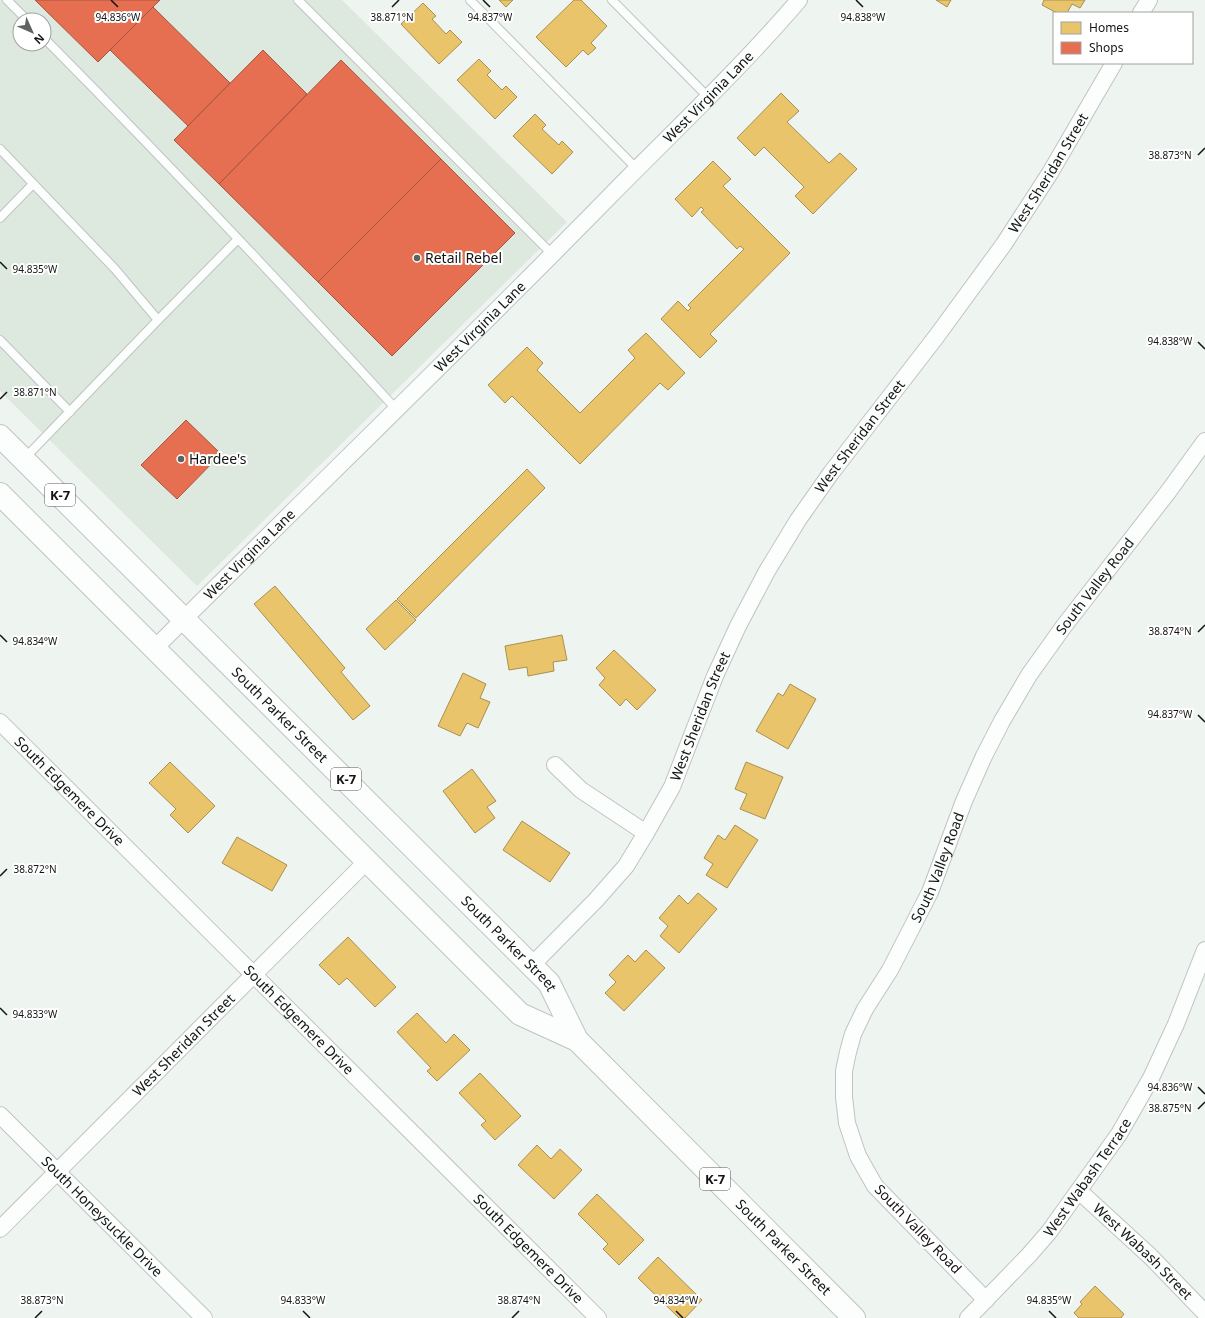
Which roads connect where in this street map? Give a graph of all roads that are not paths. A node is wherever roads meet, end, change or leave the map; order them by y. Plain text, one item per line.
1 (7, 0) edge
2 (298, 0) edge
3 (470, 0) edge
4 (612, 0) edge
5 (799, 0) edge
6 (1148, 0) edge
7 (19, 12) edge
8 (1142, 12) edge
9 (52, 46) edge
10 (1113, 64) edge
11 (708, 97) junction
12 (0, 149) edge
13 (637, 169) junction
14 (33, 184) junction
15 (0, 218) edge
16 (238, 239) junction
17 (552, 254) junction
18 (158, 320) junction
19 (0, 340) edge
20 (396, 409) junction
21 (70, 412) junction
22 (0, 436) edge
23 (1205, 441) edge
24 (24, 459) junction
25 (0, 494) edge
26 (184, 618) junction
27 (155, 648) junction
28 (0, 722) edge
29 (555, 765) dead end
30 (646, 833) junction
31 (367, 861) junction
32 (1205, 950) edge
33 (532, 965) junction
34 (253, 975) junction
35 (577, 1040) junction
36 (0, 1115) edge
37 (57, 1172) junction
38 (1079, 1191) junction
39 (0, 1229) edge
40 (986, 1300) junction
41 (1205, 1313) edge
42 (204, 1318) edge
43 (598, 1318) edge
44 (854, 1318) edge
45 (968, 1318) edge

1 - 7 lane
2 - 17 lane
3 - 13 lane
4 - 11 lane
5 - 11 street, West Virginia Lane
6 - 8 street
9 - 16 lane
10 - 30 street, West Sheridan Street
11 - 13 street, West Virginia Lane
12 - 14 lane
13 - 17 street, West Virginia Lane
14 - 15 lane
14 - 18 lane
16 - 18 lane
16 - 20 lane
17 - 20 street, West Virginia Lane
18 - 21 lane
19 - 21 lane
20 - 26 street, West Virginia Lane
21 - 24 lane
22 - 24 highway, South Parker Street / K-7
23 - 40 street, South Valley Road
24 - 26 highway, South Parker Street / K-7
25 - 27 highway, South Parker Street / K-7
26 - 27 street, West Virginia Lane
26 - 33 highway, South Parker Street / K-7
27 - 31 highway, South Parker Street / K-7
28 - 34 street, South Edgemere Drive
29 - 30 street
30 - 33 street, West Sheridan Street
31 - 34 street, West Sheridan Street
31 - 35 highway, South Parker Street / K-7
32 - 38 street, West Wabash Terrace
33 - 35 highway, South Parker Street / K-7
34 - 37 street, West Sheridan Street
34 - 43 street, South Edgemere Drive
35 - 44 highway, South Parker Street / K-7
36 - 37 street, South Honeysuckle Drive
37 - 39 street, West Sheridan Street
37 - 42 street, South Honeysuckle Drive
38 - 40 street, West Wabash Terrace
38 - 41 street, West Wabash Street
40 - 45 street, West Wabash Terrace

